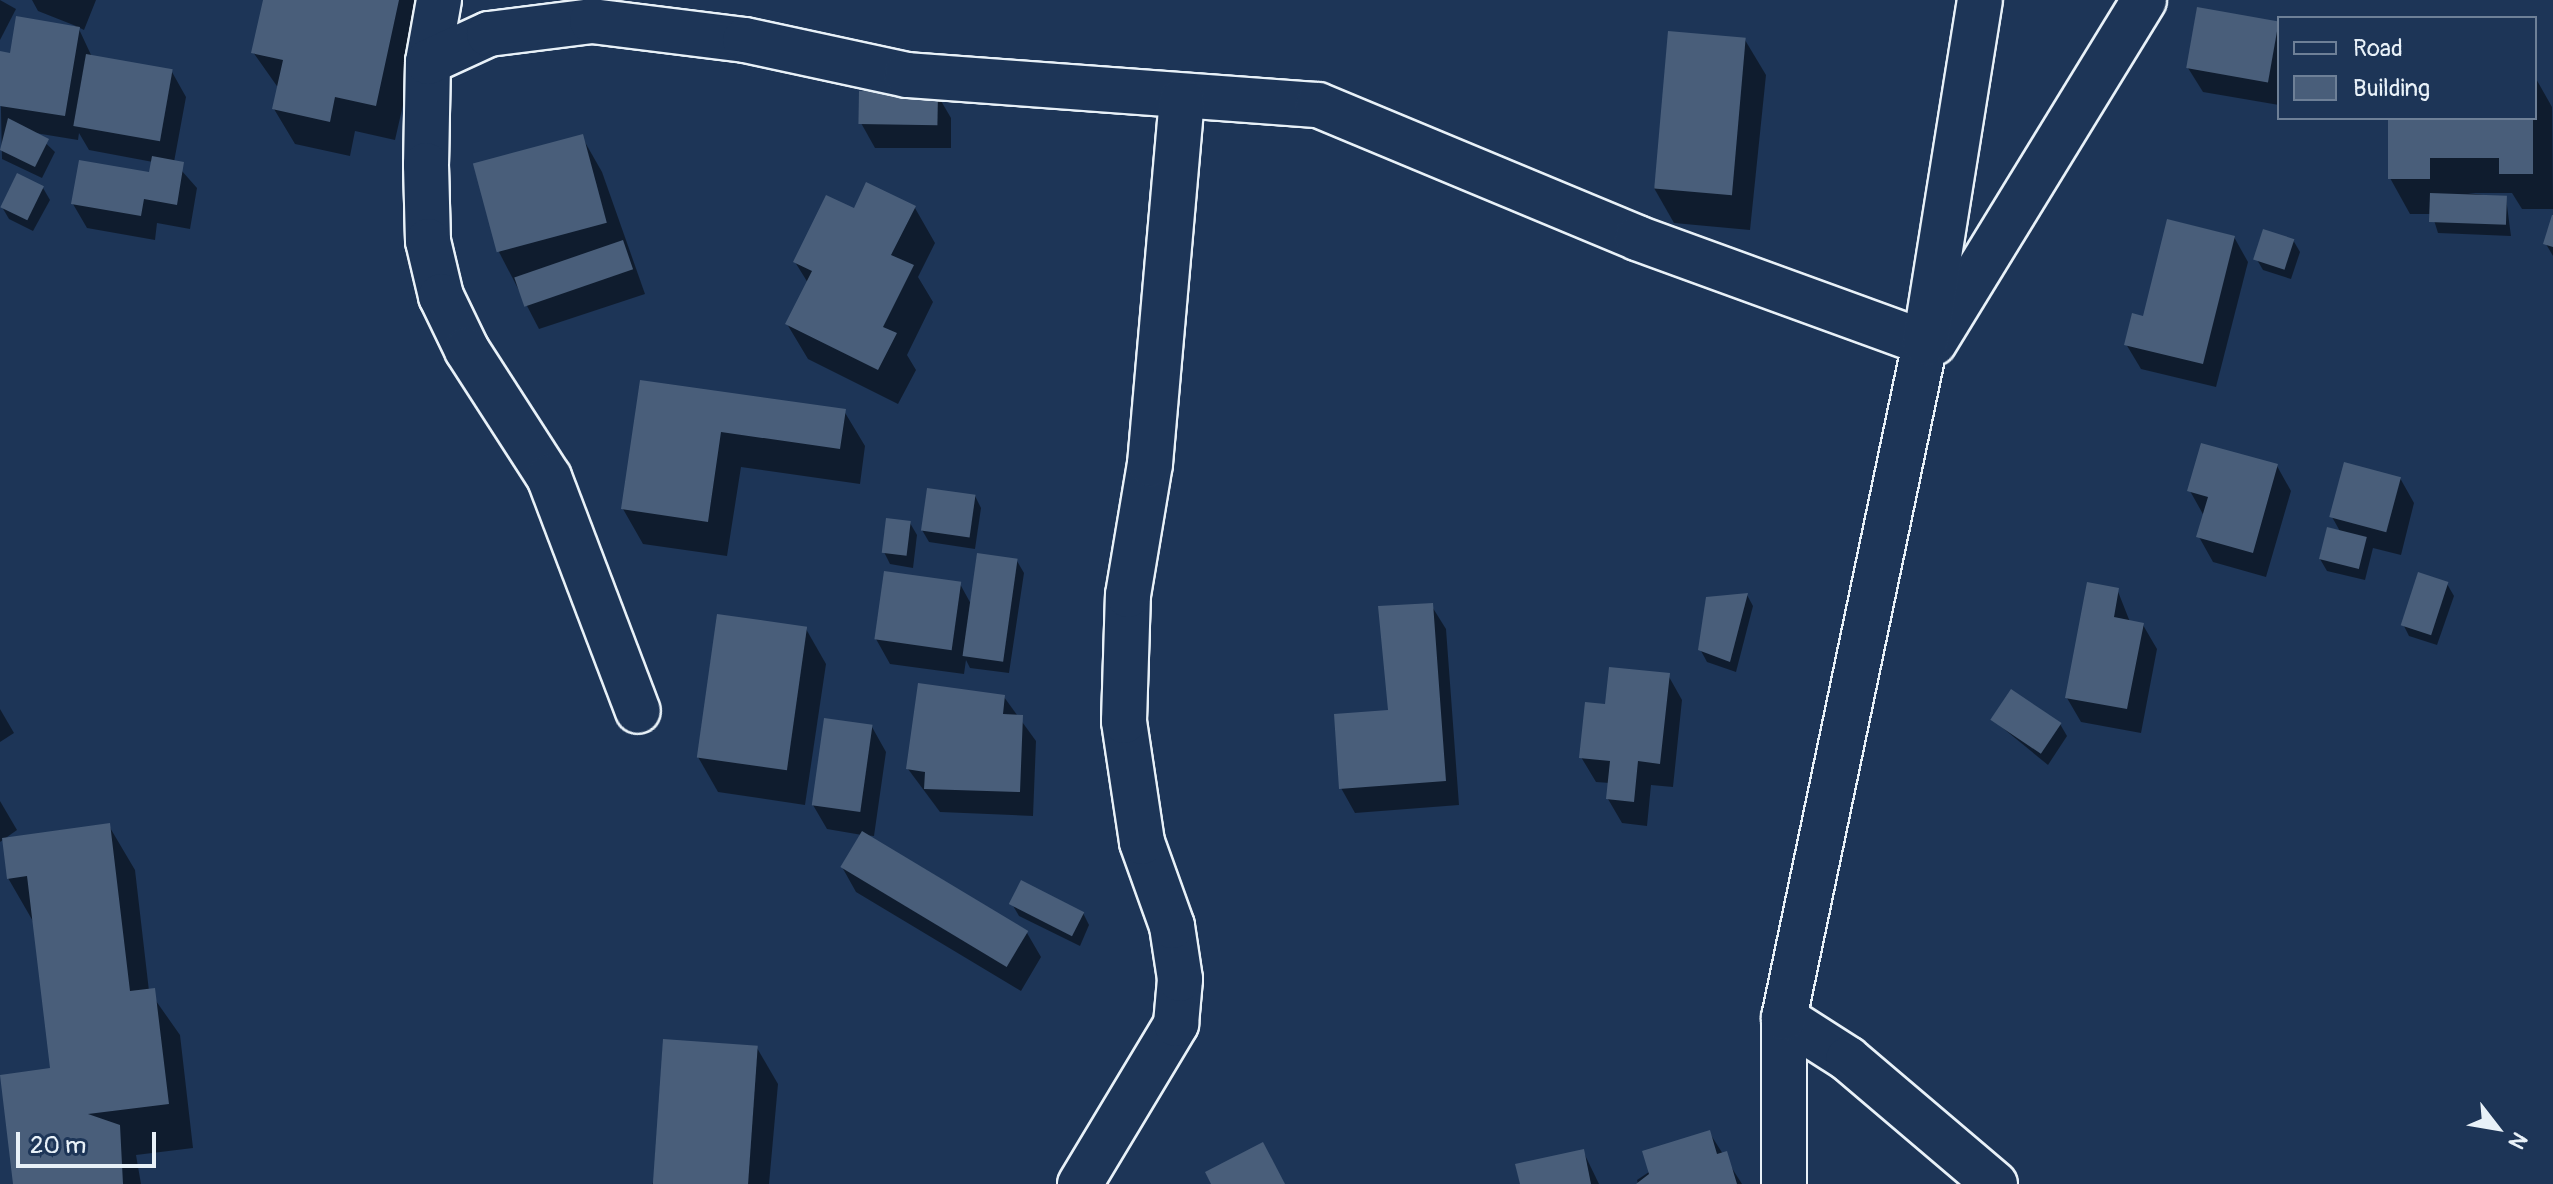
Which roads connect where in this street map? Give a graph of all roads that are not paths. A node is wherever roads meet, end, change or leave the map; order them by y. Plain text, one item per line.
1 (439, 0) edge
2 (1980, 0) edge
3 (2144, 0) edge
4 (428, 62) junction
5 (1182, 100) junction
6 (1922, 354) junction
7 (638, 711) dead end
8 (1784, 1018) junction
9 (1080, 1184) edge
10 (1784, 1184) edge
11 (1995, 1184) edge

1 - 4 street
2 - 6 street
3 - 6 street
4 - 5 street
4 - 7 street
5 - 6 street
5 - 9 street
6 - 8 street
8 - 10 street
8 - 11 street

